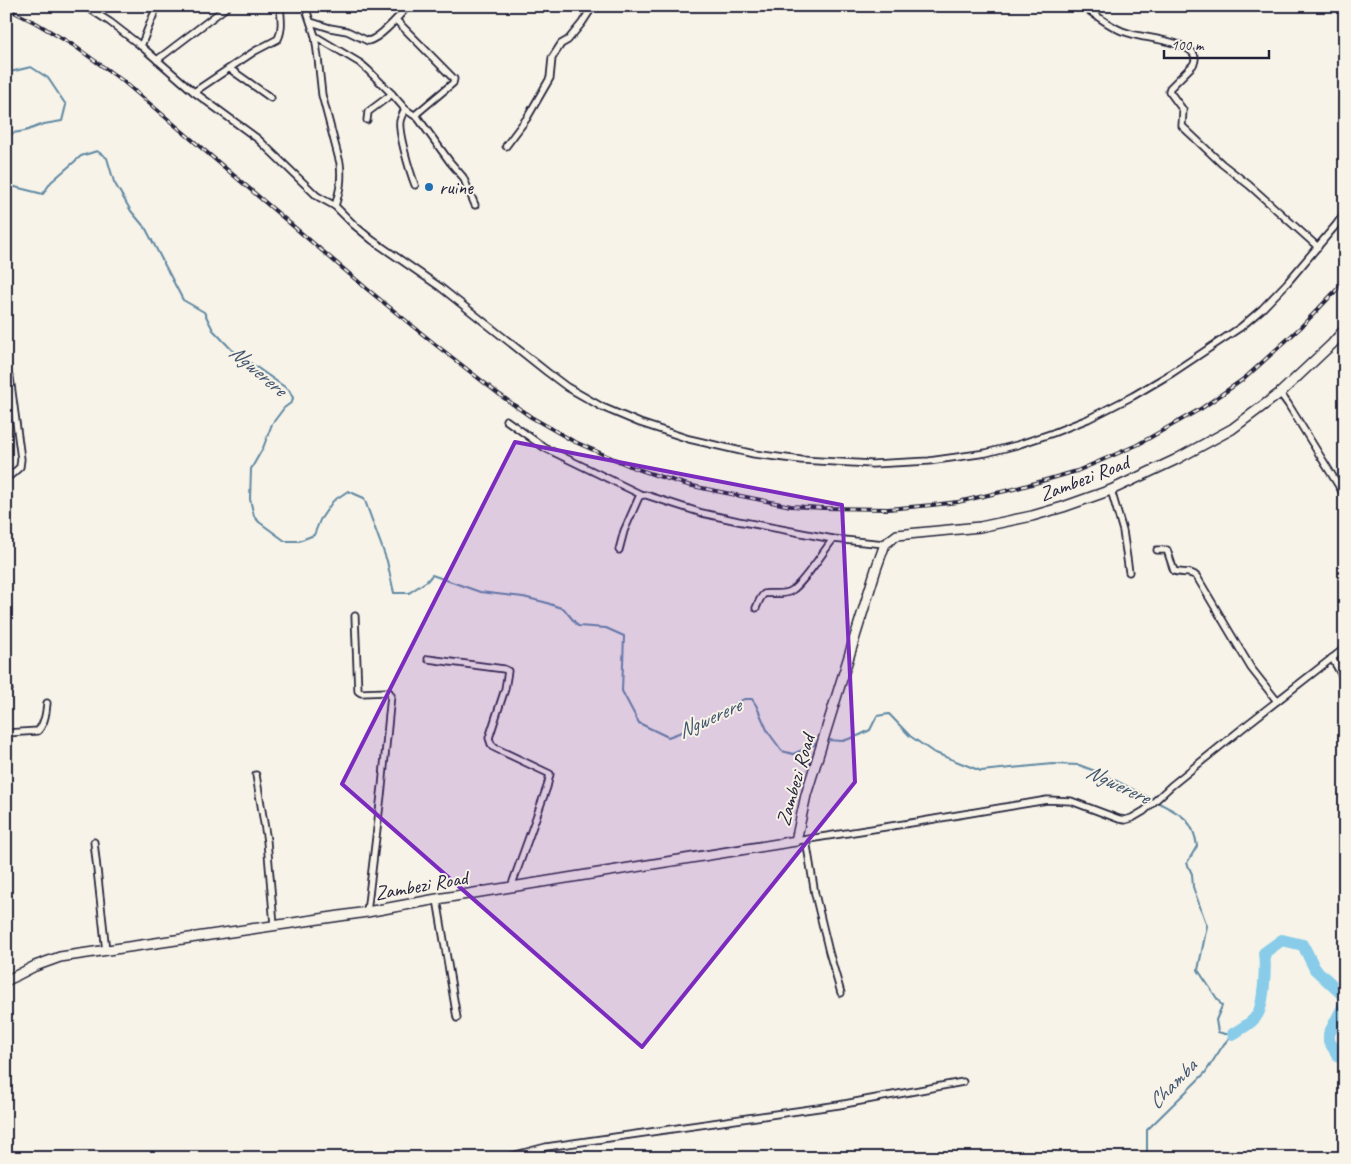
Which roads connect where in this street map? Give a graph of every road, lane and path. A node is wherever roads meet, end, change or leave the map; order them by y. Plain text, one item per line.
1 (85, 6) edge
2 (157, 6) edge
3 (228, 6) edge
4 (280, 6) edge
5 (305, 6) edge
6 (408, 6) edge
7 (593, 6) edge
8 (1083, 6) edge
9 (396, 20) junction
10 (311, 22) junction
11 (315, 36) junction
12 (141, 46) junction
13 (157, 60) junction
14 (230, 69) junction
15 (194, 92) junction
16 (392, 94) junction
17 (271, 98) dead end
18 (405, 109) junction
19 (415, 116) junction
20 (367, 120) dead end
21 (506, 146) dead end
22 (414, 185) dead end
23 (475, 205) dead end
24 (335, 206) junction
25 (1345, 212) edge
26 (1318, 247) junction
27 (1345, 329) edge
28 (10, 377) dead end
29 (1280, 393) junction
30 (506, 420) dead end
31 (6, 476) edge
32 (1111, 490) junction
33 (642, 495) junction
34 (1345, 496) edge
35 (833, 539) junction
36 (885, 544) junction
37 (619, 550) dead end
38 (1157, 550) dead end
39 (1129, 572) dead end
40 (756, 608) dead end
41 (355, 616) dead end
42 (1345, 648) edge
43 (1332, 658) junction
44 (428, 659) dead end
45 (1345, 681) edge
46 (1277, 701) junction
47 (47, 703) dead end
48 (6, 733) edge
49 (256, 775) dead end
50 (806, 840) junction
51 (796, 841) junction
52 (94, 842) dead end
53 (511, 887) junction
54 (437, 899) junction
55 (367, 912) junction
56 (274, 925) junction
57 (106, 951) junction
58 (6, 981) edge
59 (841, 993) dead end
60 (457, 1018) dead end
61 (963, 1082) dead end
62 (504, 1158) edge

1 - 12 street
2 - 12 street
3 - 13 street
4 - 14 street
5 - 10 street
6 - 9 street
7 - 21 street
8 - 26 street
9 - 10 street
9 - 19 street
10 - 11 street
11 - 16 street
11 - 24 street
12 - 13 street
13 - 15 street
14 - 15 street
14 - 17 street
15 - 24 street
16 - 18 street
16 - 20 street
18 - 19 street
18 - 22 street
19 - 23 street
24 - 26 street
25 - 26 street
27 - 29 main road, Zambezi Road
28 - 31 street
29 - 32 main road, Zambezi Road
29 - 34 street
30 - 33 street
32 - 36 main road, Zambezi Road
32 - 39 street
33 - 35 street
33 - 37 street
35 - 36 street
35 - 40 street
36 - 51 main road, Zambezi Road
38 - 46 street
41 - 55 street
42 - 43 street
43 - 45 street
43 - 46 street
44 - 53 street
46 - 50 street
47 - 48 street
49 - 56 street
50 - 51 street
50 - 59 street
51 - 53 main road, Zambezi Road
52 - 57 street
53 - 54 main road, Zambezi Road
54 - 55 main road, Zambezi Road
54 - 60 street
55 - 56 main road, Zambezi Road
56 - 57 main road, Zambezi Road
57 - 58 main road, Zambezi Road
61 - 62 street

